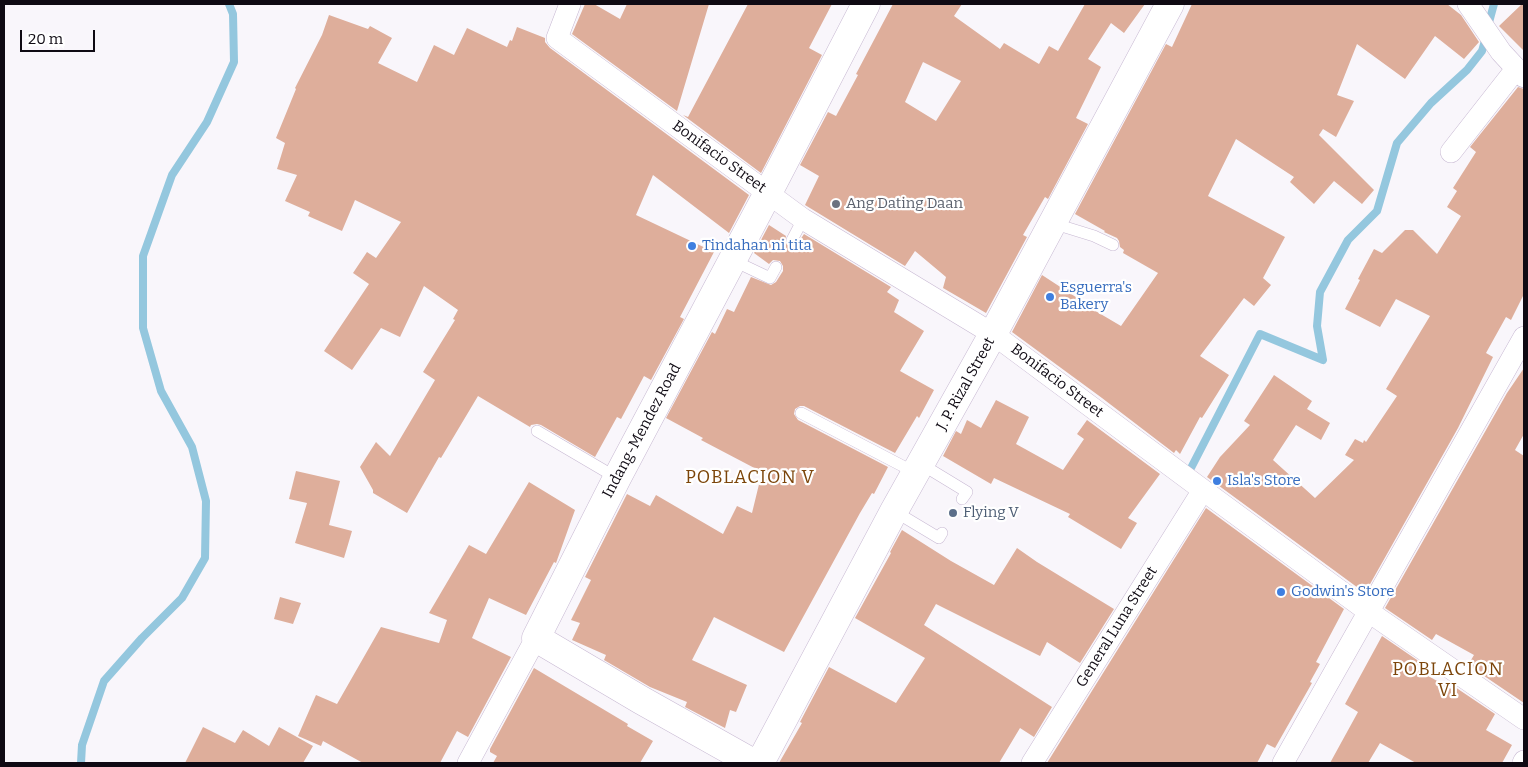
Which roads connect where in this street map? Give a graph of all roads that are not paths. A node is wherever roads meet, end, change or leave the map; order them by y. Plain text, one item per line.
1 (570, 4) edge
2 (866, 4) edge
3 (1170, 4) edge
4 (1470, 7) edge
5 (1522, 74) edge
6 (1451, 152) dead end
7 (768, 193) junction
8 (803, 219) junction
9 (1052, 222) junction
10 (792, 240) dead end
11 (1113, 245) dead end
12 (732, 260) junction
13 (776, 267) dead end
14 (993, 334) junction
15 (1524, 337) edge
16 (801, 413) dead end
17 (537, 431) dead end
18 (919, 468) junction
19 (617, 478) junction
20 (1203, 490) junction
21 (962, 499) dead end
22 (894, 511) junction
23 (942, 533) dead end
24 (1369, 612) junction
25 (536, 638) junction
26 (1524, 719) edge
27 (468, 763) edge
28 (753, 763) edge
29 (760, 763) edge
30 (1032, 763) edge
31 (1283, 763) edge

1 - 7 street, Bonifacio Street
2 - 7 main road, Indang-Mendez Road
3 - 9 main road, J. P. Rizal Street
4 - 5 street
5 - 6 street
7 - 8 street, Bonifacio Street
7 - 12 main road, Indang-Mendez Road
8 - 10 lane
8 - 14 street, Bonifacio Street
9 - 11 lane
9 - 14 main road, J. P. Rizal Street
12 - 13 lane
12 - 19 main road, Indang-Mendez Road
14 - 18 main road, J. P. Rizal Street
14 - 20 street, Bonifacio Street
15 - 24 street
16 - 18 lane
17 - 19 lane
18 - 21 lane
18 - 22 main road, J. P. Rizal Street
19 - 25 main road, Indang-Mendez Road
20 - 24 street, Bonifacio Street
20 - 30 street, General Luna Street
22 - 23 lane
22 - 29 main road, J. P. Rizal Street
24 - 26 street, Bonifacio Street
24 - 31 street
25 - 27 street
25 - 28 main road

